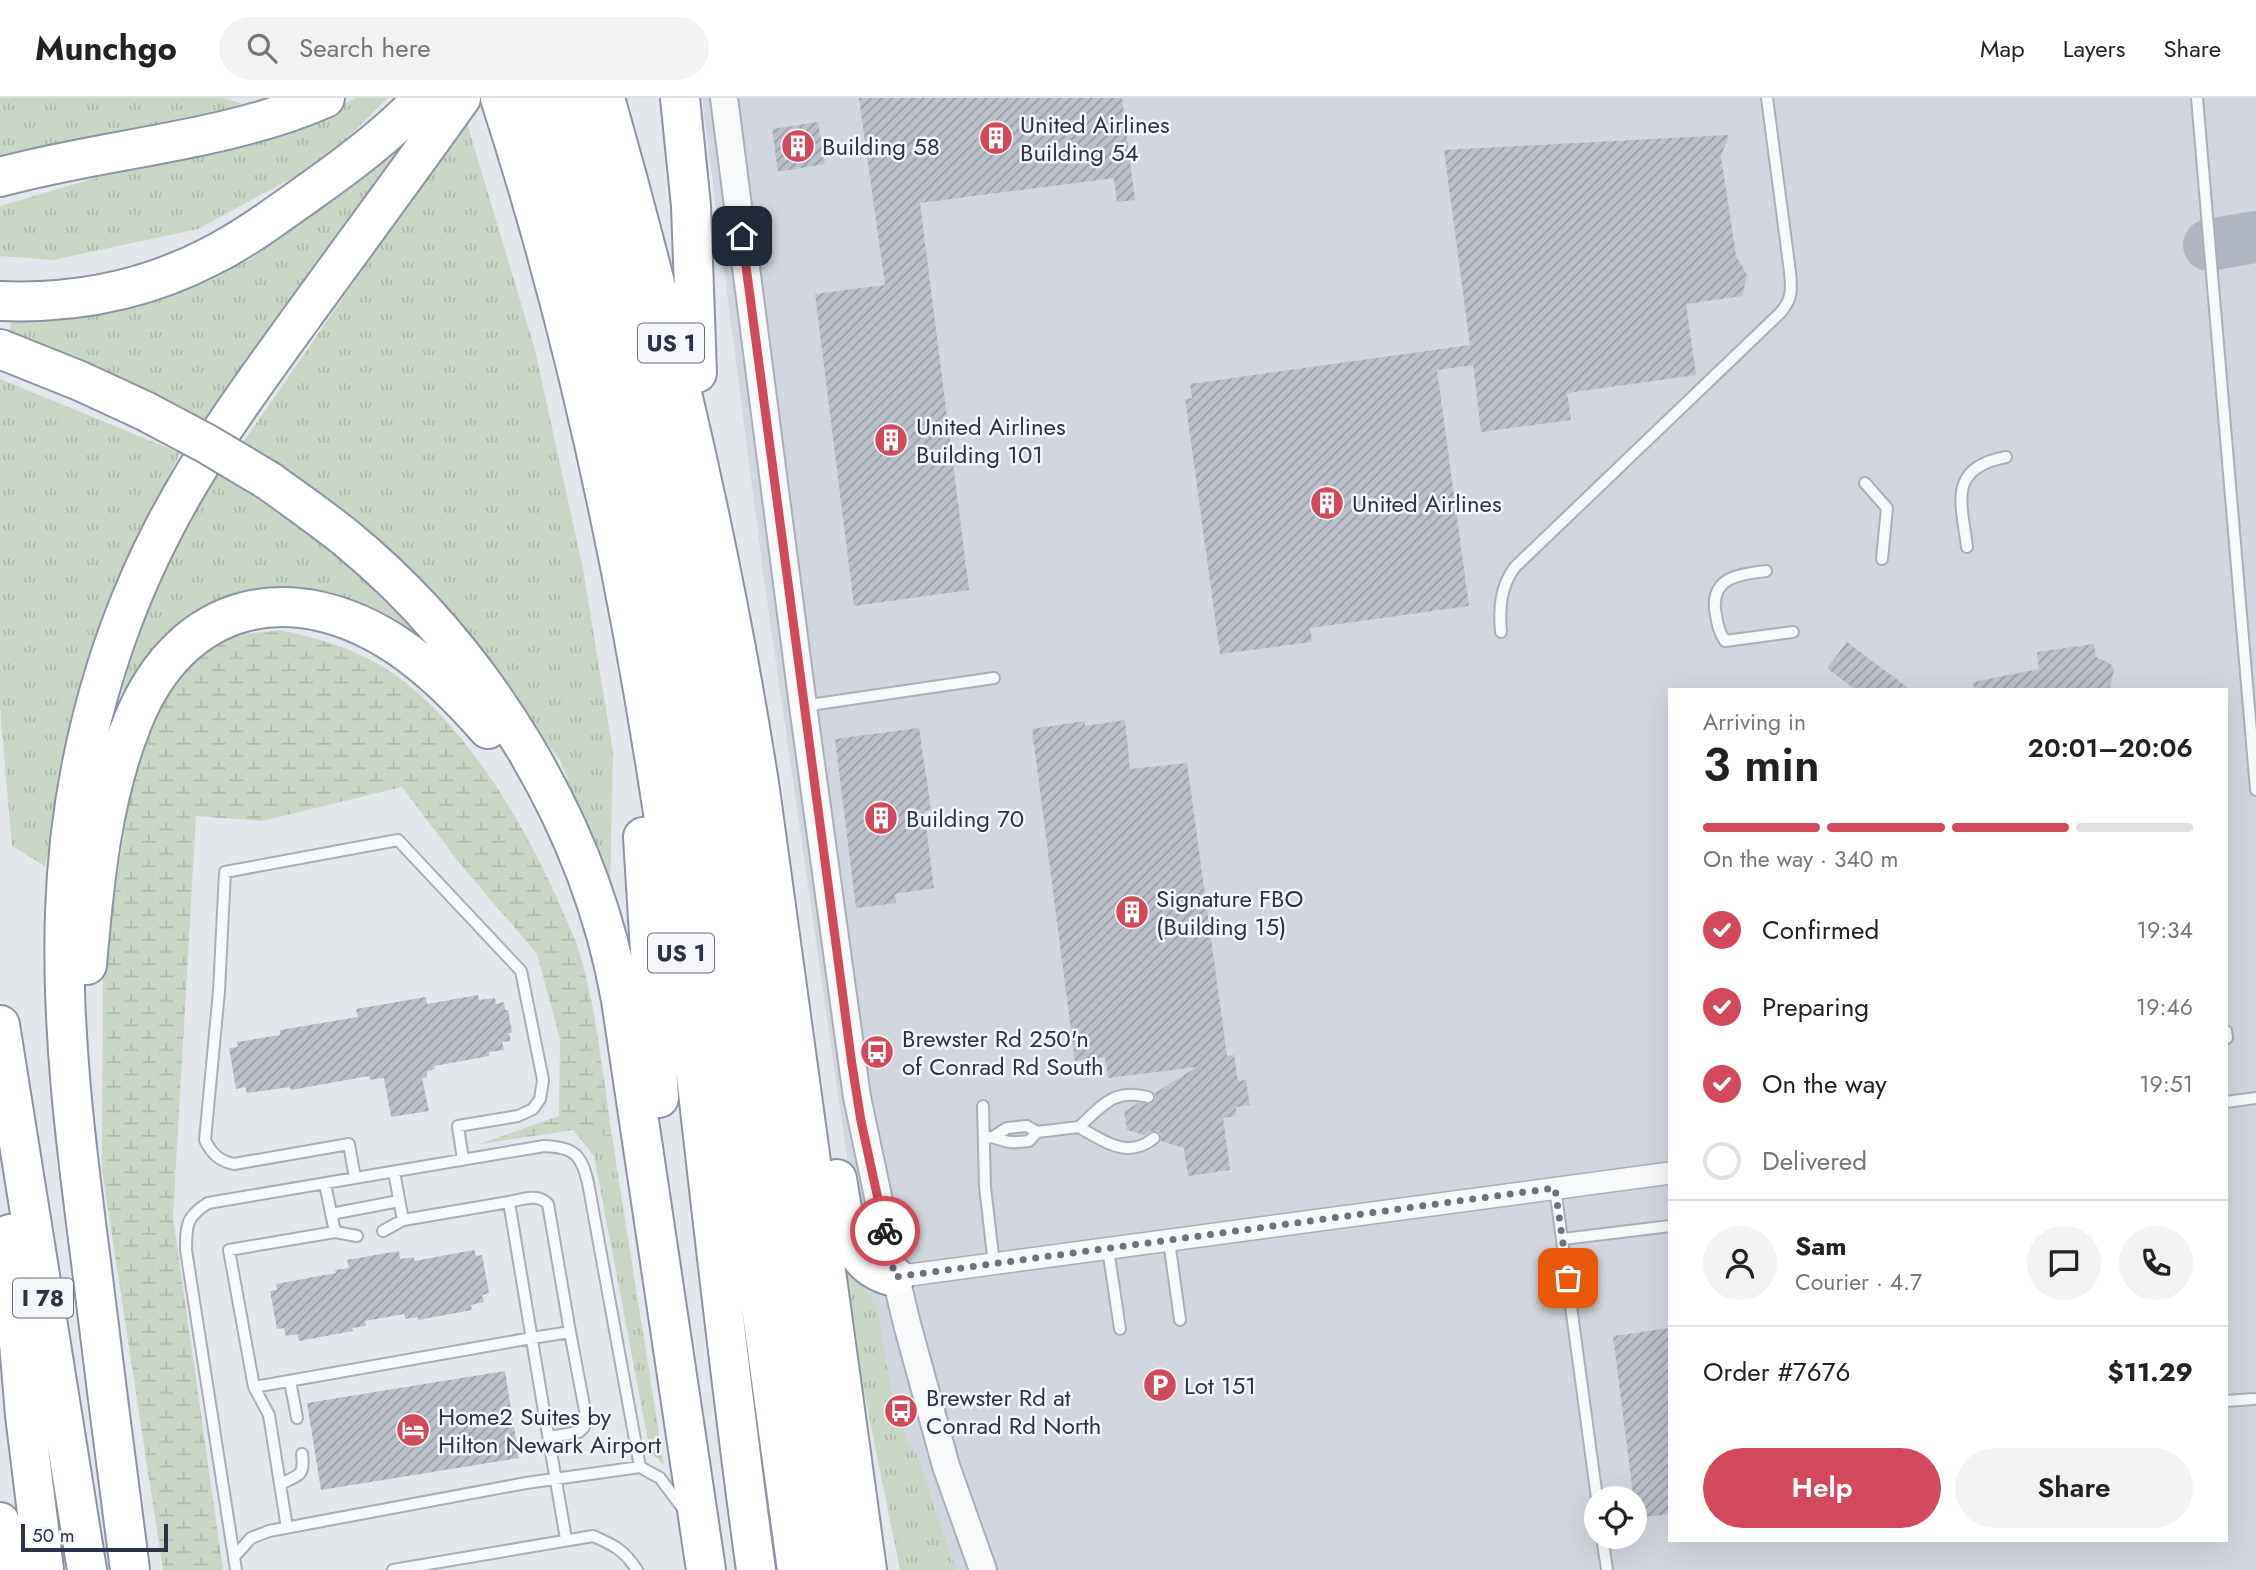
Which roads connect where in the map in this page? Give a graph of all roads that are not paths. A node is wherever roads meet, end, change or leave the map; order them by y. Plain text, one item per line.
1 (325, 98) edge
2 (481, 98) edge
3 (500, 98) edge
4 (532, 98) edge
5 (571, 98) edge
6 (605, 98) edge
7 (680, 98) edge
8 (724, 98) edge
9 (1767, 98) edge
10 (2197, 98) edge
11 (443, 105) edge
12 (524, 173) junction
13 (12, 174) edge
14 (327, 179) junction
15 (0, 277) edge
16 (0, 301) edge
17 (0, 349) edge
18 (2006, 457) dead end
19 (1865, 483) dead end
20 (1967, 547) dead end
21 (1882, 559) dead end
22 (1766, 571) dead end
23 (726, 590) junction
24 (625, 594) junction
25 (1501, 632) dead end
26 (1793, 632) dead end
27 (994, 678) dead end
28 (803, 706) junction
29 (2256, 790) edge
30 (591, 885) junction
31 (779, 932) junction
32 (0, 1025) edge
33 (1148, 1097) dead end
34 (2256, 1098) edge
35 (2228, 1102) edge
36 (983, 1106) dead end
37 (0, 1115) edge
38 (1079, 1127) junction
39 (989, 1138) junction
40 (1154, 1138) dead end
41 (463, 1160) junction
42 (78, 1163) junction
43 (394, 1172) junction
44 (1668, 1173) edge
45 (355, 1178) junction
46 (325, 1184) junction
47 (1555, 1188) junction
48 (399, 1201) junction
49 (509, 1202) junction
50 (331, 1214) junction
51 (9, 1217) junction
52 (403, 1220) junction
53 (1668, 1226) edge
54 (383, 1231) dead end
55 (335, 1232) junction
56 (356, 1236) dead end
57 (1563, 1239) junction
58 (1169, 1241) junction
59 (1108, 1249) junction
60 (659, 1259) junction
61 (993, 1264) junction
62 (895, 1277) junction
63 (723, 1314) junction
64 (1180, 1321) dead end
65 (1121, 1329) dead end
66 (570, 1332) junction
67 (532, 1338) junction
68 (290, 1381) junction
69 (254, 1387) junction
70 (2254, 1399) dead end
71 (2228, 1401) edge
72 (297, 1418) dead end
73 (548, 1437) junction
74 (302, 1454) dead end
75 (640, 1467) junction
76 (556, 1479) junction
77 (280, 1484) junction
78 (1595, 1486) edge
79 (857, 1503) junction
80 (0, 1522) edge
81 (287, 1528) junction
82 (566, 1539) junction
83 (1604, 1549) edge
84 (704, 1553) edge
85 (234, 1557) junction
86 (635, 1568) edge
87 (8, 1570) edge
88 (44, 1570) edge
89 (62, 1570) edge
90 (87, 1570) edge
91 (130, 1570) edge
92 (236, 1570) edge
93 (393, 1570) edge
94 (755, 1570) edge
95 (774, 1570) edge
96 (797, 1570) edge
97 (832, 1570) edge
98 (867, 1570) edge
99 (882, 1570) edge
100 (983, 1570) edge
101 (1607, 1570) edge

1 - 13 highway
2 - 12 highway
3 - 12 highway, US 1
4 - 96 highway
5 - 97 highway
6 - 23 highway, US 1
7 - 23 highway
8 - 28 street
9 - 25 lane
10 - 29 lane
11 - 14 highway
11 - 42 highway
12 - 24 highway, US 1
14 - 15 highway
14 - 16 highway
17 - 30 highway, bridge
18 - 20 lane
19 - 21 lane
22 - 26 lane
23 - 31 highway, US 1
24 - 60 highway
24 - 63 highway, US 1
27 - 28 lane
28 - 62 street
30 - 42 highway
30 - 60 highway
31 - 62 highway
31 - 79 highway, US 1
32 - 90 highway, I 78
33 - 38 lane
34 - 35 lane
36 - 39 lane
37 - 51 highway
38 - 39 lane
38 - 40 lane
39 - 61 lane
41 - 43 lane
41 - 45 lane
41 - 75 lane
42 - 91 highway
43 - 45 lane
43 - 48 lane
44 - 47 street
45 - 46 lane
46 - 50 lane
46 - 85 lane
47 - 57 lane
47 - 58 street
48 - 50 lane
48 - 52 lane
49 - 52 lane
49 - 66 lane
49 - 67 lane
50 - 55 lane
51 - 88 highway
51 - 89 highway
52 - 54 lane
53 - 57 lane
55 - 56 lane
55 - 69 lane
57 - 78 lane
58 - 59 street
58 - 64 lane
59 - 61 street
59 - 65 lane
60 - 84 highway
61 - 62 street
62 - 100 street
63 - 94 highway, US 1
63 - 95 highway
66 - 67 lane
66 - 73 lane
67 - 68 lane
67 - 73 lane
68 - 69 lane
68 - 72 lane
69 - 77 lane
70 - 71 lane
73 - 76 lane
74 - 77 lane
75 - 76 lane
75 - 84 lane
76 - 81 lane
76 - 82 lane
77 - 81 lane
79 - 98 highway, US 1
79 - 99 highway
80 - 87 highway
81 - 85 lane
82 - 86 lane
82 - 93 lane
83 - 101 lane
85 - 92 lane

